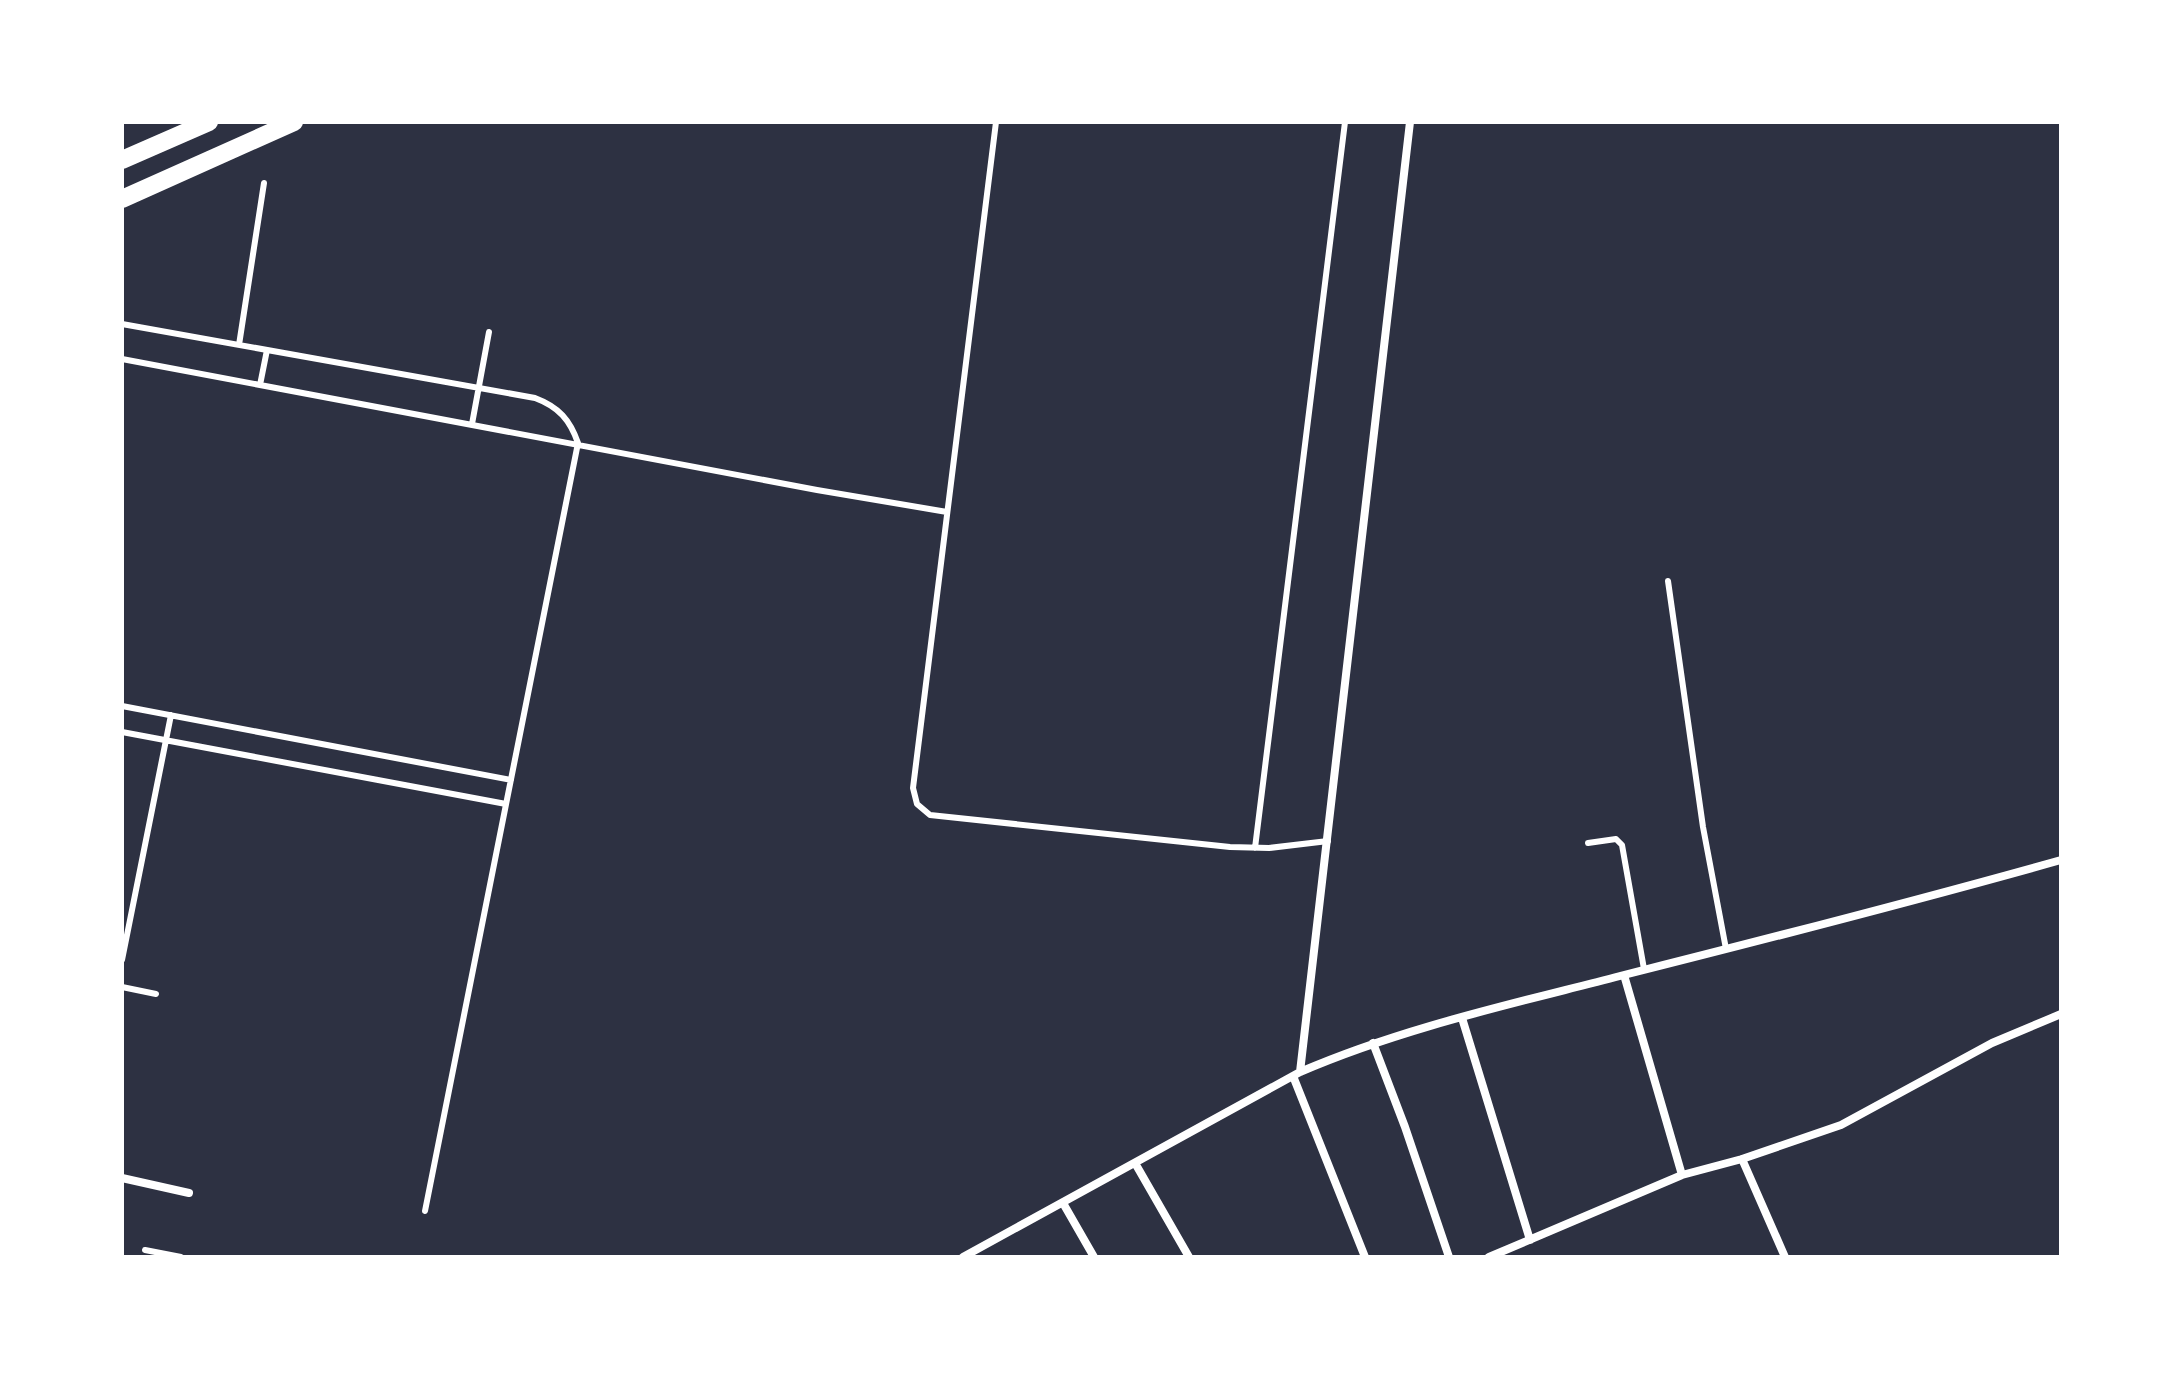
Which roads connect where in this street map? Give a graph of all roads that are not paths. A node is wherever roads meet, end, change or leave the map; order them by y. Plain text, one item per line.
1 (209, 122) edge
2 (294, 122) edge
3 (996, 122) edge
4 (1345, 122) edge
5 (1410, 122) edge
6 (122, 160) edge
7 (264, 183) dead end
8 (122, 199) edge
9 (122, 324) edge
10 (489, 332) dead end
11 (239, 345) junction
12 (267, 350) junction
13 (122, 359) edge
14 (260, 385) junction
15 (479, 388) junction
16 (472, 424) junction
17 (578, 443) junction
18 (947, 512) junction
19 (1668, 581) dead end
20 (122, 706) edge
21 (171, 715) junction
22 (122, 732) edge
23 (166, 740) junction
24 (511, 780) junction
25 (506, 804) junction
26 (1328, 841) junction
27 (1588, 843) dead end
28 (1255, 848) junction
29 (2061, 860) edge
30 (1726, 949) junction
31 (122, 960) edge
32 (1644, 969) junction
33 (1624, 975) junction
34 (122, 987) edge
35 (156, 994) dead end
36 (2061, 1014) edge
37 (1462, 1018) junction
38 (1373, 1043) junction
39 (1296, 1074) junction
40 (1742, 1159) junction
41 (1135, 1163) junction
42 (1682, 1175) junction
43 (122, 1178) edge
44 (189, 1193) dead end
45 (1063, 1203) junction
46 (425, 1211) dead end
47 (1530, 1240) junction
48 (145, 1250) dead end
49 (181, 1257) edge
50 (963, 1257) edge
51 (1094, 1257) edge
52 (1189, 1257) edge
53 (1365, 1257) edge
54 (1449, 1257) edge
55 (1489, 1257) edge
56 (1785, 1257) edge

1 - 6 highway
2 - 8 highway
3 - 18 lane
4 - 28 lane
5 - 26 street
7 - 11 lane
9 - 11 lane
10 - 15 lane
11 - 12 lane
12 - 14 lane
12 - 15 lane
13 - 14 lane
14 - 16 lane
15 - 16 lane
15 - 17 lane
16 - 17 lane
17 - 18 lane
17 - 24 lane
18 - 28 lane
19 - 30 lane
20 - 21 lane
21 - 23 lane
21 - 24 lane
22 - 23 lane
23 - 25 lane
23 - 31 lane
24 - 25 lane
25 - 46 lane
26 - 28 lane
26 - 39 street
27 - 32 lane
29 - 30 street
30 - 32 street
32 - 33 street
33 - 37 street
33 - 42 street
34 - 35 lane
36 - 40 street
37 - 38 street
37 - 47 street
38 - 39 street
38 - 54 street
39 - 41 street
39 - 53 street
40 - 42 street
40 - 56 street
41 - 45 street
41 - 52 street
42 - 47 street
43 - 44 street
45 - 50 street
45 - 51 street
47 - 55 street
48 - 49 lane

